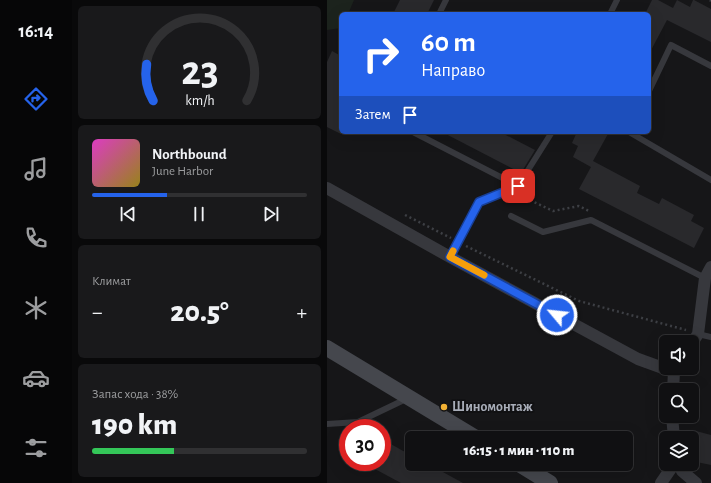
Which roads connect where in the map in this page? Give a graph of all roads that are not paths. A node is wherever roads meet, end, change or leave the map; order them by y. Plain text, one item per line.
1 (446, 0) edge
2 (617, 0) edge
3 (440, 12) edge
4 (611, 12) edge
5 (711, 66) edge
6 (651, 87) edge
7 (417, 134) edge
8 (551, 134) edge
9 (632, 134) edge
10 (711, 180) edge
11 (518, 186) junction
12 (327, 188) edge
13 (511, 216) dead end
14 (450, 257) junction
15 (708, 273) edge
16 (696, 335) edge
17 (711, 337) edge
18 (699, 338) edge
19 (327, 348) edge
20 (659, 365) edge
21 (409, 397) junction
22 (327, 424) edge
23 (465, 431) edge
24 (530, 471) edge
25 (669, 471) edge
26 (682, 471) edge
27 (550, 483) edge
28 (661, 483) edge
29 (696, 483) edge

1 - 3 lane
2 - 4 lane
5 - 6 lane
7 - 11 lane
8 - 11 lane
9 - 10 lane
11 - 14 lane
12 - 14 street
13 - 15 lane
14 - 20 street
15 - 16 street
17 - 18 lane
19 - 21 street
21 - 22 lane
21 - 23 street
24 - 27 street
25 - 28 street
26 - 29 street

